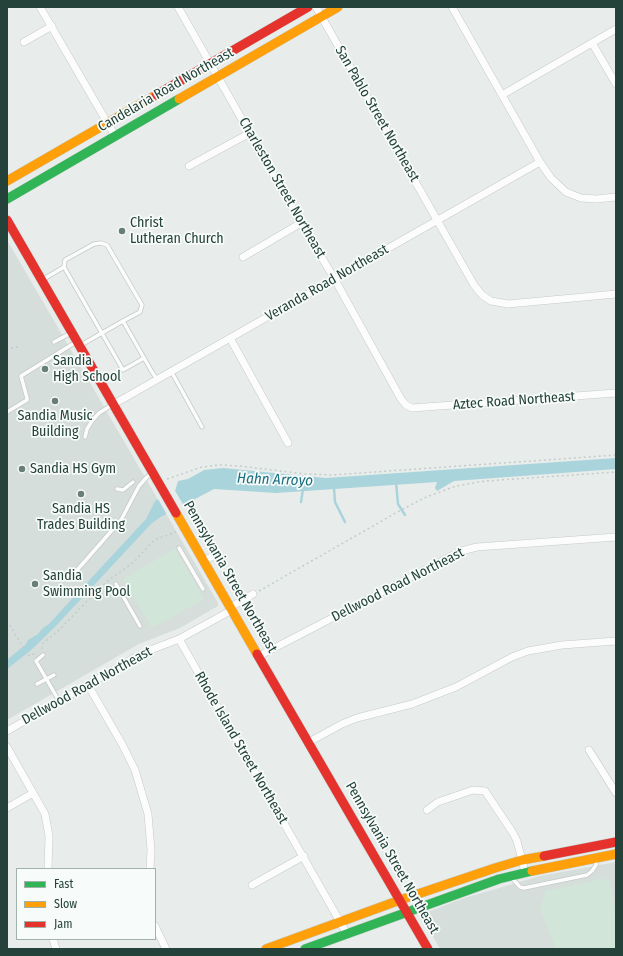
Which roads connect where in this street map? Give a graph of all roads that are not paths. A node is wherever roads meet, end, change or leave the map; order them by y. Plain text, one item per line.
1 (40, 7) edge
2 (178, 7) edge
3 (308, 7) edge
4 (316, 7) edge
5 (338, 7) edge
6 (455, 8) edge
7 (322, 17) junction
8 (52, 26) junction
9 (616, 28) edge
10 (24, 42) dead end
11 (592, 43) junction
12 (210, 63) junction
13 (218, 77) junction
14 (616, 84) edge
15 (502, 95) junction
16 (108, 123) junction
17 (250, 133) junction
18 (115, 136) junction
19 (540, 162) junction
20 (190, 166) dead end
21 (7, 181) edge
22 (616, 197) edge
23 (7, 199) edge
24 (7, 220) edge
25 (437, 221) junction
26 (300, 223) junction
27 (243, 257) dead end
28 (64, 267) junction
29 (334, 278) junction
30 (42, 280) junction
31 (616, 294) edge
32 (123, 321) junction
33 (72, 332) junction
34 (102, 333) junction
35 (230, 338) junction
36 (54, 342) dead end
37 (78, 344) junction
38 (144, 358) junction
39 (171, 371) junction
40 (156, 380) junction
41 (616, 393) edge
42 (114, 404) junction
43 (412, 408) joint
44 (7, 412) edge
45 (202, 427) dead end
46 (85, 436) dead end
47 (288, 442) dead end
48 (153, 473) junction
49 (133, 482) dead end
50 (117, 489) dead end
51 (616, 537) edge
52 (179, 548) dead end
53 (215, 555) dead end
54 (204, 561) junction
55 (71, 577) dead end
56 (116, 584) dead end
57 (203, 589) dead end
58 (253, 594) road end
59 (232, 608) junction
60 (140, 626) dead end
61 (179, 639) junction
62 (616, 641) edge
63 (43, 655) dead end
64 (259, 656) junction
65 (54, 675) dead end
66 (47, 679) junction
67 (37, 684) dead end
68 (88, 684) junction
69 (59, 701) junction
70 (7, 731) edge
71 (309, 742) junction
72 (7, 747) edge
73 (589, 750) dead end
74 (33, 793) junction
75 (616, 793) edge
76 (7, 808) edge
77 (427, 810) dead end
78 (616, 842) edge
79 (616, 854) edge
80 (304, 856) junction
81 (596, 858) junction
82 (522, 860) junction
83 (48, 868) edge
84 (150, 868) edge
85 (525, 872) junction
86 (510, 876) junction
87 (252, 885) dead end
88 (400, 900) junction
89 (407, 912) junction
90 (341, 921) junction
91 (156, 928) edge
92 (347, 934) junction
93 (302, 936) junction
94 (166, 949) edge
95 (266, 949) edge
96 (307, 949) edge
97 (428, 949) edge

1 - 8 street
2 - 12 street, Charleston Street Northeast
3 - 12 street, Candelaria Road Northeast
4 - 7 street, San Pablo Street Northeast
5 - 7 street, Candelaria Road Northeast
6 - 15 street
7 - 13 street, Candelaria Road Northeast
7 - 25 street, San Pablo Street Northeast
8 - 10 street
8 - 16 street
9 - 11 street
11 - 14 street
11 - 15 street
12 - 13 street, Charleston Street Northeast
12 - 16 street, Candelaria Road Northeast
13 - 17 street, Charleston Street Northeast
13 - 18 street, Candelaria Road Northeast
15 - 19 street
16 - 18 street
16 - 21 street, Candelaria Road Northeast
17 - 20 street
17 - 26 street, Charleston Street Northeast
18 - 23 street, Candelaria Road Northeast
19 - 22 street
19 - 25 street, Veranda Road Northeast
24 - 30 street, Pennsylvania Street Northeast
25 - 29 street, Veranda Road Northeast
25 - 31 street, San Pablo Street Northeast
26 - 27 street
26 - 29 street, Charleston Street Northeast
28 - 30 lane
28 - 32 lane
28 - 34 lane
29 - 35 street, Veranda Road Northeast
29 - 43 street, Charleston Street Northeast
30 - 33 street, Pennsylvania Street Northeast
32 - 34 lane
32 - 38 lane
33 - 36 lane
33 - 37 street, Pennsylvania Street Northeast
34 - 37 lane
34 - 38 lane
35 - 39 street, Veranda Road Northeast
35 - 47 street
37 - 42 street, Pennsylvania Street Northeast
37 - 44 lane
38 - 40 lane
39 - 40 street, Veranda Road Northeast
39 - 45 lane
40 - 42 street, Veranda Road Northeast
41 - 43 street, Aztec Road Northeast
42 - 46 lane
42 - 48 street, Pennsylvania Street Northeast
48 - 54 street, Pennsylvania Street Northeast
48 - 55 lane
49 - 50 lane
51 - 64 street, Dellwood Road Northeast
52 - 57 lane
53 - 54 street
54 - 59 street, Pennsylvania Street Northeast
56 - 60 lane
58 - 59 street
59 - 61 street, Dellwood Road Northeast
59 - 64 street, Pennsylvania Street Northeast
61 - 68 street, Dellwood Road Northeast
61 - 80 street, Rhode Island Street Northeast
62 - 71 street
63 - 66 lane
64 - 71 street, Pennsylvania Street Northeast
65 - 66 lane
66 - 67 lane
66 - 69 lane
68 - 69 street, Dellwood Road Northeast
68 - 84 street
69 - 70 street, Dellwood Road Northeast
71 - 88 street, Pennsylvania Street Northeast
72 - 74 street
73 - 75 street
74 - 76 street
74 - 83 street
77 - 82 street
78 - 82 street
79 - 81 street
80 - 87 street
80 - 90 street, Rhode Island Street Northeast
81 - 85 street
81 - 86 lane
82 - 85 street
82 - 88 street
85 - 86 street
86 - 89 street
88 - 89 street, Pennsylvania Street Northeast
88 - 90 street
89 - 92 street
89 - 97 street, Pennsylvania Street Northeast
90 - 92 street, Rhode Island Street Northeast
90 - 93 street
91 - 94 street
92 - 96 street
93 - 95 street
93 - 96 street

